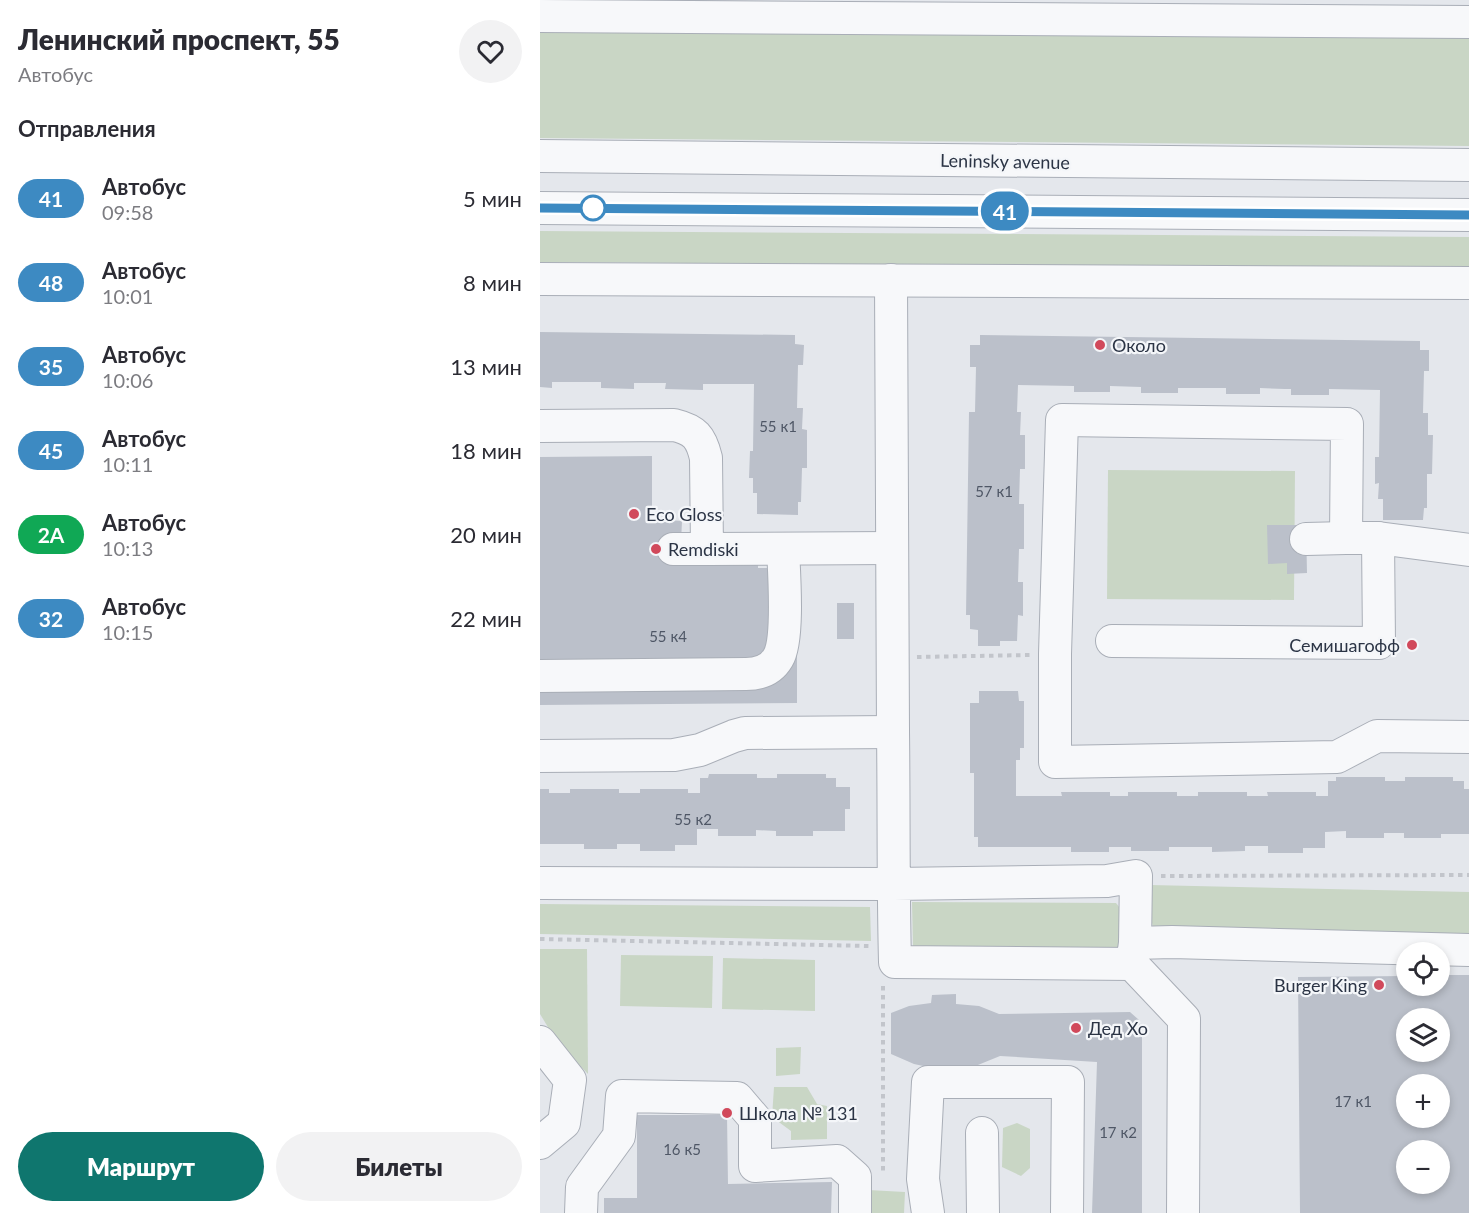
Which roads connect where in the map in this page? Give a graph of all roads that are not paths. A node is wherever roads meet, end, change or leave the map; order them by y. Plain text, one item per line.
1 (889, 9) edge
2 (1243, 10) edge
3 (540, 16) edge
4 (1469, 22) edge
5 (540, 156) edge
6 (1469, 165) edge
7 (540, 208) edge
8 (1469, 215) edge
9 (540, 279) edge
10 (891, 280) junction
11 (1469, 283) edge
12 (540, 426) edge
13 (1306, 538) dead end
14 (1346, 538) junction
15 (1378, 538) junction
16 (892, 548) junction
17 (673, 549) dead end
18 (707, 549) junction
19 (783, 549) junction
20 (1469, 550) edge
21 (1112, 641) dead end
22 (540, 676) edge
23 (893, 732) junction
24 (1469, 737) edge
25 (540, 756) edge
26 (540, 883) edge
27 (894, 884) junction
28 (1469, 950) edge
29 (1134, 954) junction
30 (540, 1042) edge
31 (982, 1133) dead end
32 (540, 1143) edge
33 (581, 1213) edge
34 (855, 1213) edge
35 (928, 1213) edge
36 (984, 1213) edge
37 (1067, 1213) edge
38 (1183, 1213) edge

1 - 2 street
1 - 3 street
2 - 4 street
5 - 6 street, Leninsky avenue
7 - 8 street
9 - 10 street
10 - 11 street
10 - 16 street
12 - 18 street
13 - 14 street
14 - 15 street
14 - 24 street
15 - 20 street
15 - 21 street
16 - 19 street
16 - 23 street
17 - 18 street
18 - 19 street
19 - 22 street
23 - 25 street
23 - 27 street
26 - 27 street
27 - 29 street
27 - 29 street
28 - 29 street
29 - 38 street
30 - 32 street
31 - 36 street
33 - 34 street
35 - 37 street

